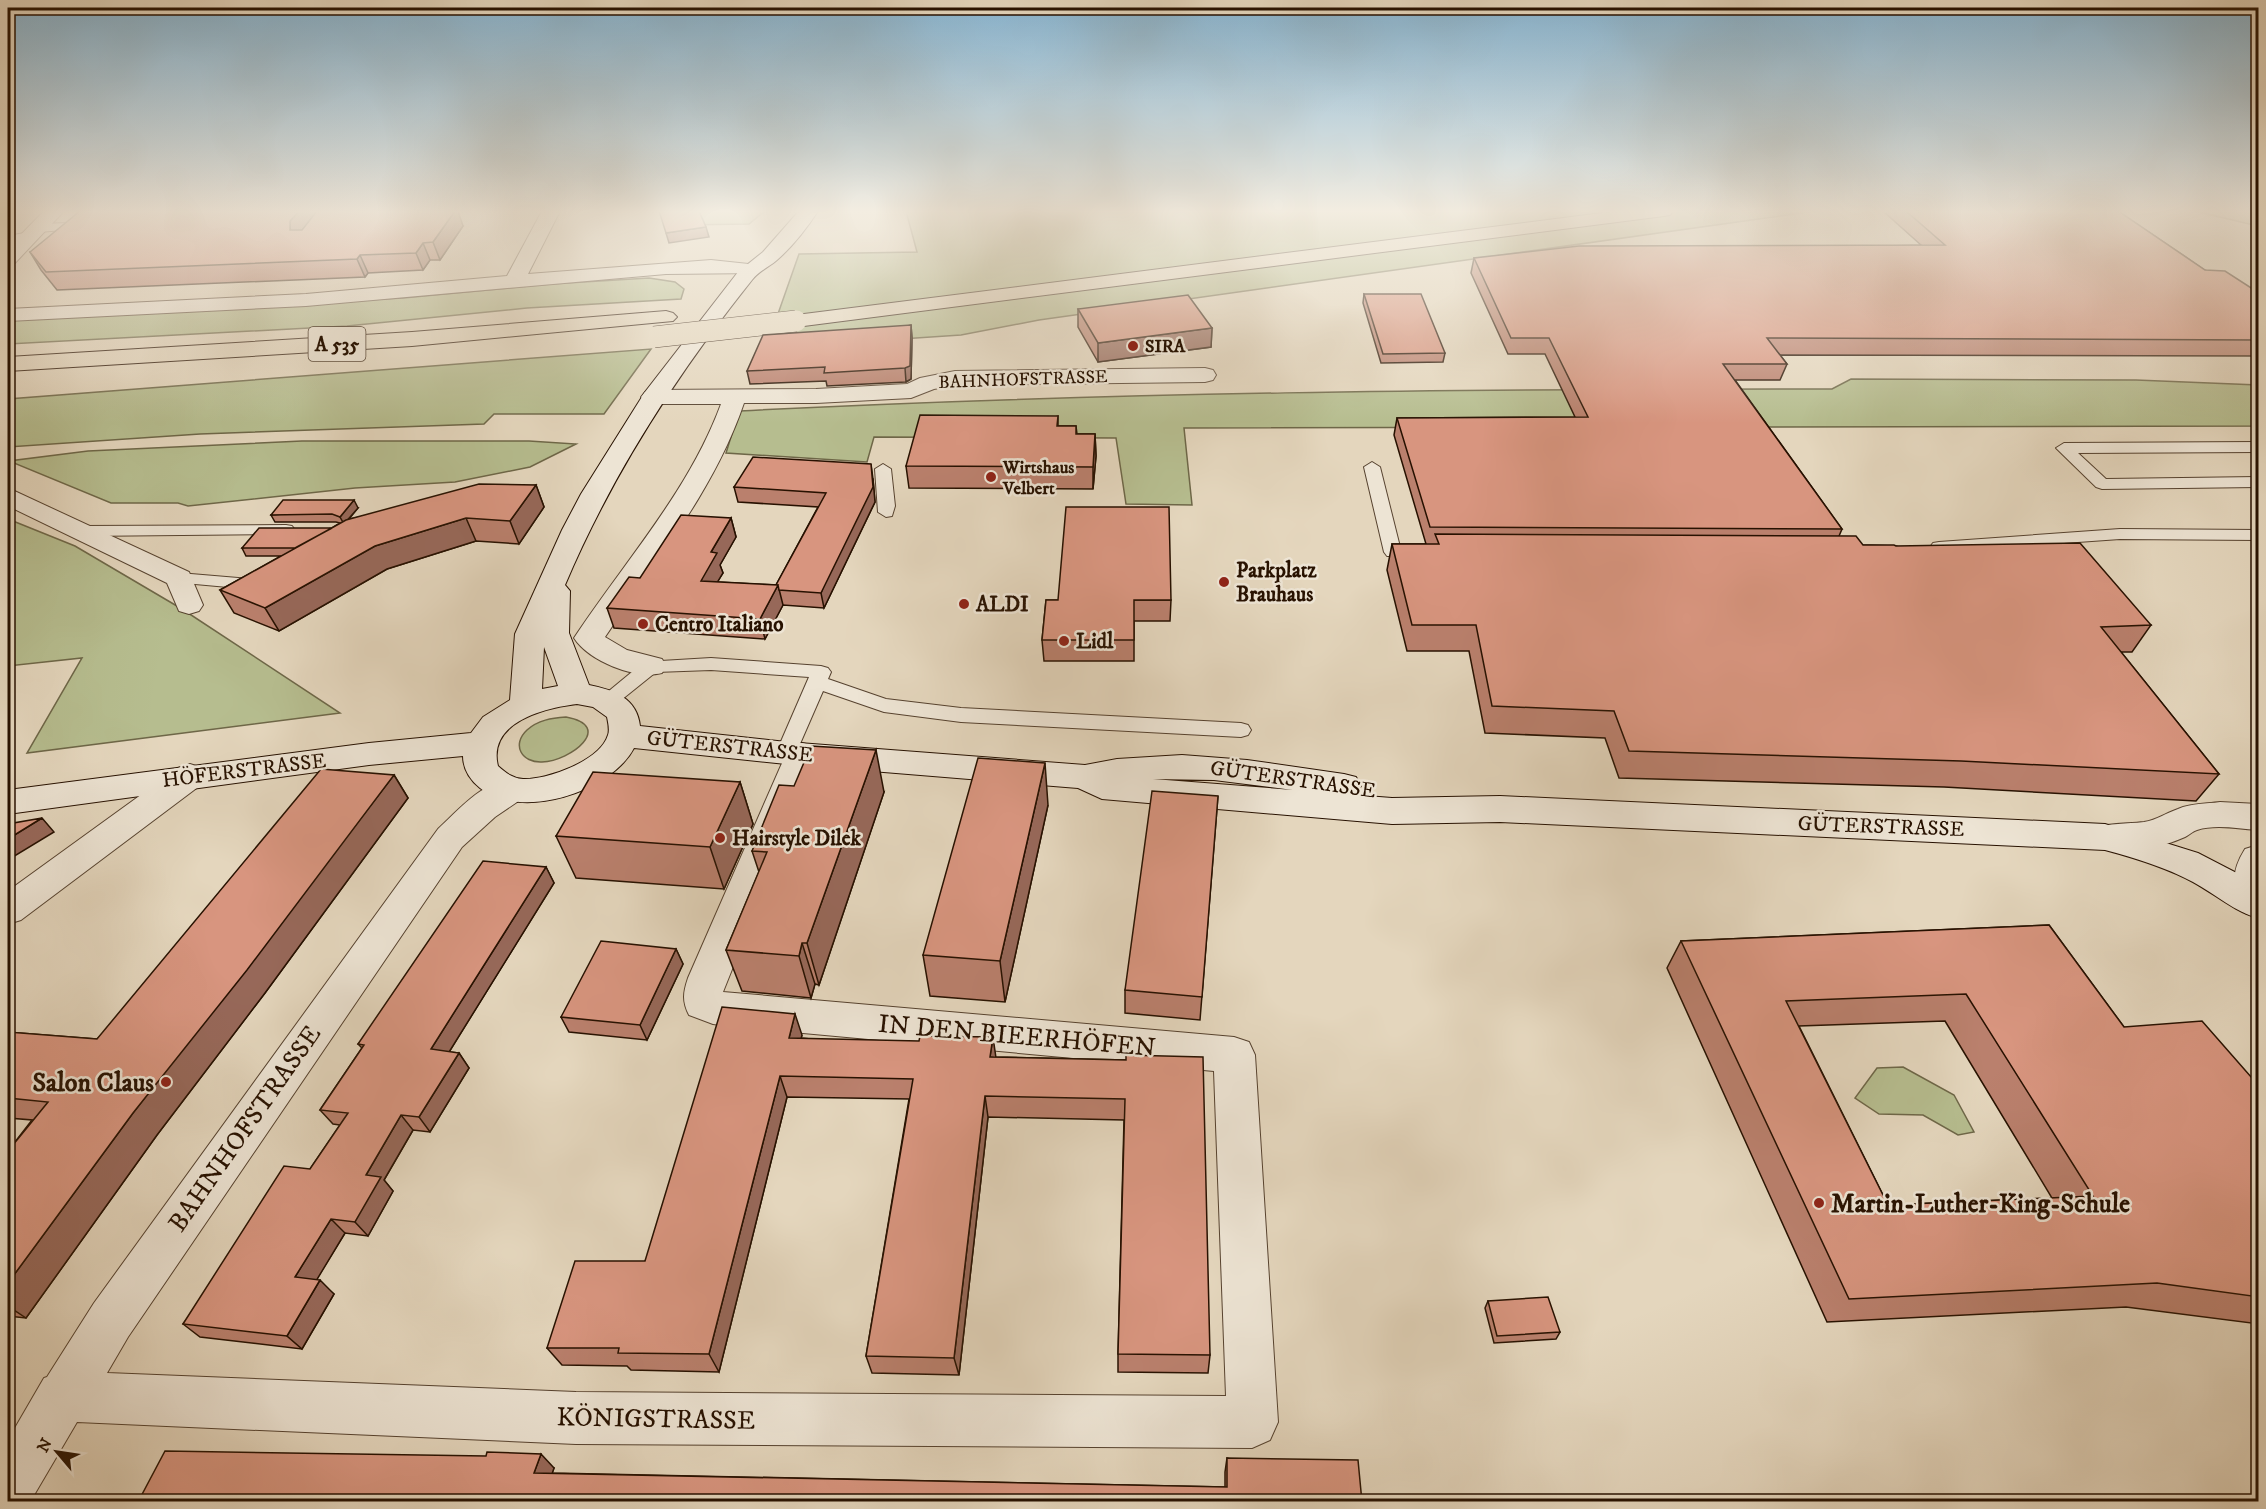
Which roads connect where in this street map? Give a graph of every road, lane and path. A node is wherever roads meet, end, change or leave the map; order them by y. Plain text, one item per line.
1 (509, 281) edge
2 (741, 281) edge
3 (971, 281) edge
4 (1108, 281) edge
5 (8, 315) edge
6 (1205, 375) dead end
7 (10, 378) edge
8 (735, 397) junction
9 (653, 398) junction
10 (2259, 447) edge
11 (1372, 466) dead end
12 (883, 469) dead end
13 (2259, 482) edge
14 (8, 496) edge
15 (886, 512) dead end
16 (301, 529) edge
17 (82, 531) junction
18 (2259, 535) edge
19 (1917, 549) edge
20 (1429, 552) edge
21 (557, 568) junction
22 (179, 578) junction
23 (250, 584) edge
24 (189, 605) dead end
25 (651, 666) junction
26 (819, 677) junction
27 (577, 694) junction
28 (608, 700) junction
29 (525, 705) junction
30 (1240, 730) dead end
31 (626, 736) junction
32 (482, 742) junction
33 (794, 754) junction
34 (190, 776) junction
35 (508, 791) junction
36 (8, 802) edge
37 (2259, 817) edge
38 (2105, 837) junction
39 (2259, 859) edge
40 (2259, 904) edge
41 (8, 910) edge
42 (62, 1396) junction
43 (1252, 1422) joint
44 (8, 1488) edge

1 - 5 street
2 - 9 street
3 - 7 highway, A 535
4 - 7 highway, A 535, bridge
6 - 8 street, BAHNHOFSTRASSE
8 - 9 street, BAHNHOFSTRASSE
8 - 25 street
9 - 21 street
10 - 13 lane
11 - 20 lane
12 - 15 lane
14 - 17 street
16 - 17 lane
17 - 22 street
18 - 19 lane
21 - 27 street
21 - 29 street
22 - 23 lane
22 - 24 street
25 - 26 lane
25 - 28 lane
26 - 30 lane
26 - 33 lane
27 - 28 street
27 - 29 street
28 - 31 street
29 - 32 street
31 - 33 street, GÜTERSTRASSE
31 - 35 street
32 - 34 street, HÖFERSTRASSE
32 - 35 street
33 - 38 street, GÜTERSTRASSE
33 - 43 street, IN DEN BIEERHÖFEN
34 - 36 street, HÖFERSTRASSE
34 - 41 street
35 - 42 street, BAHNHOFSTRASSE
37 - 38 street, GÜTERSTRASSE
38 - 40 street
39 - 40 street
42 - 43 street, KÖNIGSTRASSE
42 - 44 street, BAHNHOFSTRASSE

